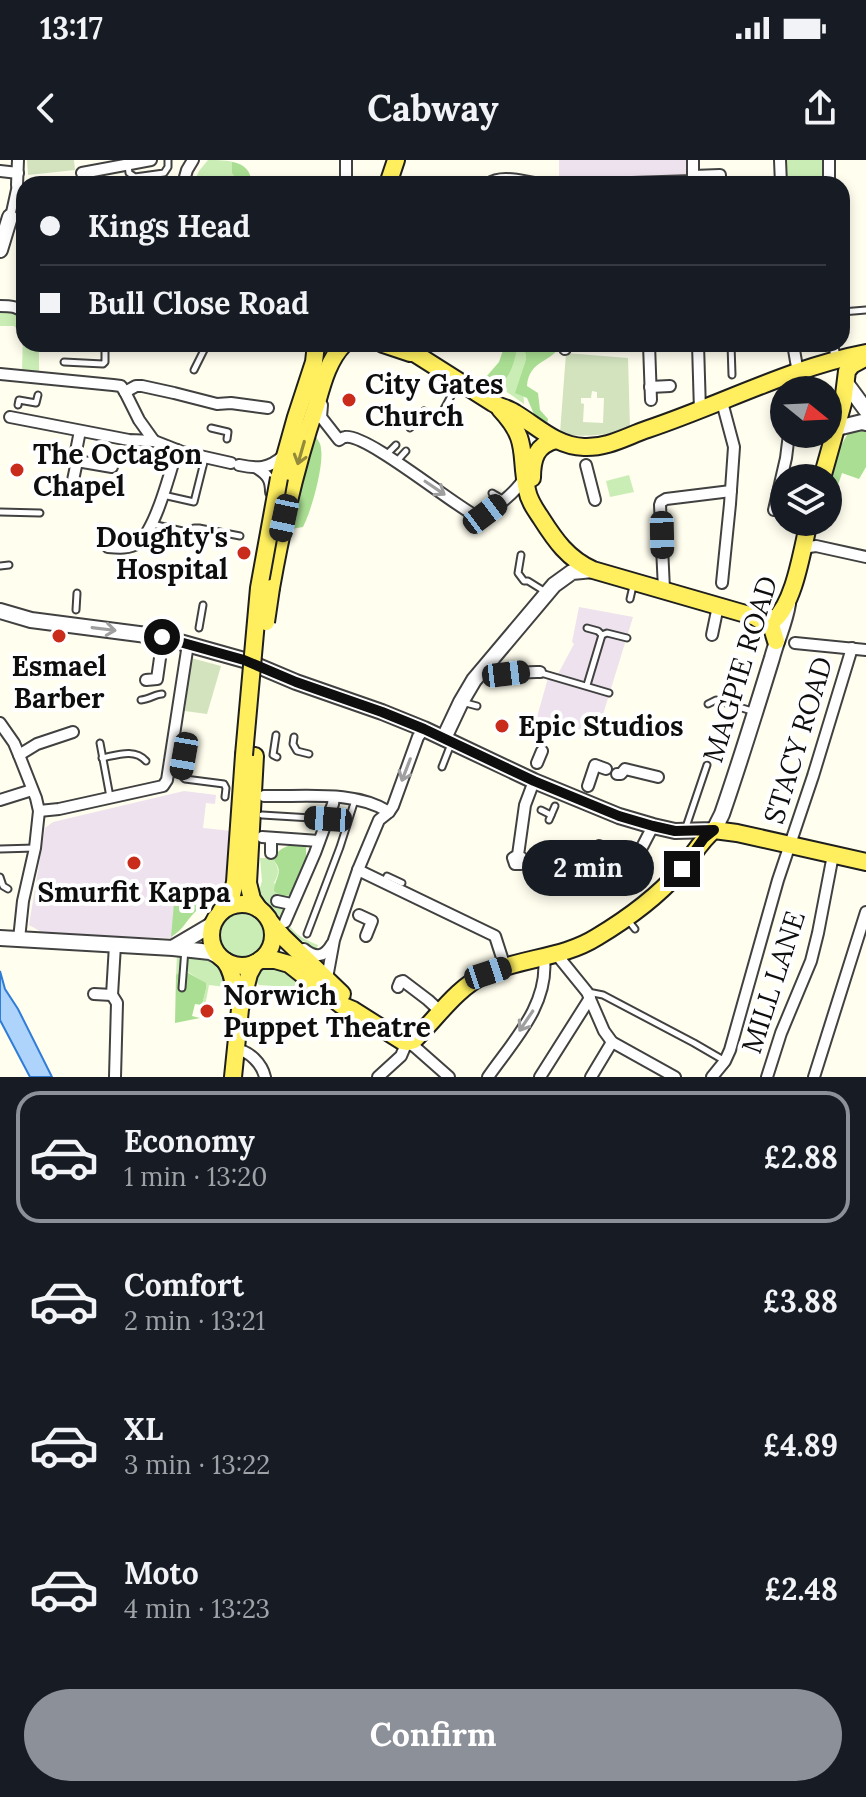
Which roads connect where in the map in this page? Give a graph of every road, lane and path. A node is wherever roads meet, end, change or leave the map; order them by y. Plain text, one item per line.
1 (151, 160) edge
2 (168, 160) edge
3 (128, 163) junction
4 (102, 164) edge
5 (82, 173) dead end
6 (134, 176) edge
7 (142, 176) edge
8 (16, 185) edge
9 (11, 217) edge
10 (0, 250) edge
11 (105, 352) edge
12 (203, 352) edge
13 (315, 352) edge
14 (338, 352) edge
15 (407, 352) edge
16 (413, 352) edge
17 (649, 352) edge
18 (698, 352) edge
19 (731, 352) edge
20 (797, 352) edge
21 (834, 352) edge
22 (866, 355) edge
23 (419, 356) junction
24 (64, 362) dead end
25 (194, 370) dead end
26 (805, 370) junction
27 (327, 371) junction
28 (0, 374) edge
29 (732, 375) dead end
30 (796, 376) edge
31 (459, 381) junction
32 (846, 383) junction
33 (670, 386) dead end
34 (650, 387) junction
35 (770, 389) edge
36 (125, 392) junction
37 (38, 395) dead end
38 (651, 400) dead end
39 (16, 401) dead end
40 (722, 402) junction
41 (496, 405) junction
42 (842, 407) edge
43 (268, 408) dead end
44 (866, 410) edge
45 (700, 411) junction
46 (10, 416) edge
47 (866, 423) edge
48 (842, 427) edge
49 (211, 428) dead end
50 (410, 428) dead end
51 (80, 431) junction
52 (227, 439) dead end
53 (556, 440) junction
54 (154, 441) junction
55 (396, 445) dead end
56 (177, 450) junction
57 (406, 451) dead end
58 (285, 454) junction
59 (584, 456) junction
60 (391, 458) junction
61 (223, 460) junction
62 (77, 461) junction
63 (112, 467) dead end
64 (257, 468) junction
65 (525, 477) junction
66 (280, 479) junction
67 (71, 490) dead end
68 (731, 491) junction
69 (492, 493) dead end
70 (163, 495) junction
71 (509, 498) junction
72 (595, 500) dead end
73 (0, 512) edge
74 (40, 513) dead end
75 (541, 518) junction
76 (151, 524) junction
77 (240, 536) dead end
78 (805, 536) edge
79 (108, 547) dead end
80 (802, 548) junction
81 (565, 551) junction
82 (521, 555) dead end
83 (866, 557) edge
84 (9, 565) dead end
85 (0, 566) edge
86 (593, 570) junction
87 (634, 581) junction
88 (722, 583) dead end
89 (552, 588) junction
90 (664, 589) junction
91 (77, 593) dead end
92 (790, 598) junction
93 (630, 599) dead end
94 (203, 605) dead end
95 (718, 606) junction
96 (0, 611) edge
97 (756, 617) junction
98 (75, 619) junction
99 (199, 628) dead end
100 (587, 628) dead end
101 (602, 635) junction
102 (712, 635) dead end
103 (627, 638) dead end
104 (785, 642) junction
105 (194, 643) junction
106 (161, 645) junction
107 (852, 648) junction
108 (866, 650) edge
109 (488, 664) junction
110 (540, 672) joint
111 (146, 680) dead end
112 (587, 685) junction
113 (609, 693) dead end
114 (162, 694) dead end
115 (141, 700) dead end
116 (461, 702) junction
117 (708, 704) dead end
118 (477, 706) dead end
119 (756, 712) junction
120 (0, 723) edge
121 (424, 729) junction
122 (73, 732) dead end
123 (276, 735) dead end
124 (294, 737) dead end
125 (448, 740) junction
126 (100, 743) dead end
127 (172, 751) junction
128 (542, 751) dead end
129 (309, 754) dead end
130 (19, 755) junction
131 (249, 755) junction
132 (277, 757) dead end
133 (102, 758) junction
134 (146, 761) dead end
135 (707, 765) dead end
136 (442, 767) dead end
137 (533, 774) junction
138 (658, 777) dead end
139 (32, 790) junction
140 (585, 794) junction
141 (264, 796) dead end
142 (110, 797) junction
143 (225, 797) dead end
144 (334, 797) junction
145 (355, 799) junction
146 (558, 799) junction
147 (0, 800) edge
148 (541, 810) dead end
149 (39, 811) junction
150 (389, 812) junction
151 (262, 815) dead end
152 (328, 819) junction
153 (653, 826) junction
154 (714, 830) junction
155 (685, 832) junction
156 (319, 841) junction
157 (790, 845) junction
158 (599, 846) dead end
159 (35, 848) junction
160 (0, 849) edge
161 (271, 853) dead end
162 (518, 855) dead end
163 (833, 855) junction
164 (865, 858) edge
165 (358, 870) junction
166 (0, 877) edge
167 (384, 883) junction
168 (402, 883) dead end
169 (8, 889) dead end
170 (277, 901) dead end
171 (291, 904) junction
172 (866, 912) edge
173 (359, 915) dead end
174 (271, 917) junction
175 (217, 918) junction
176 (307, 934) dead end
177 (366, 936) dead end
178 (0, 938) edge
179 (19, 939) junction
180 (334, 940) junction
181 (288, 941) junction
182 (115, 945) junction
183 (181, 947) junction
184 (551, 956) junction
185 (223, 959) junction
186 (257, 962) junction
187 (505, 967) junction
188 (327, 978) junction
189 (182, 988) dead end
190 (413, 989) dead end
191 (94, 994) dead end
192 (112, 995) junction
193 (589, 995) junction
194 (240, 1009) junction
195 (353, 1010) junction
196 (441, 1012) junction
197 (402, 1040) junction
198 (612, 1042) junction
199 (236, 1050) junction
200 (725, 1061) junction
201 (382, 1073) edge
202 (115, 1077) edge
203 (233, 1077) edge
204 (265, 1077) edge
205 (449, 1077) edge
206 (488, 1077) edge
207 (540, 1077) edge
208 (591, 1077) edge
209 (675, 1077) edge
210 (712, 1077) edge
211 (767, 1077) edge
212 (814, 1077) edge

1 - 3 street
2 - 7 lane
3 - 4 street
3 - 6 lane
4 - 5 street
8 - 9 street
9 - 10 street
11 - 24 lane
12 - 25 lane
13 - 58 main road
14 - 27 main road
15 - 23 main road
16 - 23 main road
17 - 34 street
18 - 45 street
19 - 29 lane
20 - 26 street
21 - 22 main road
21 - 26 main road
22 - 32 main road
23 - 31 main road
26 - 30 main road
26 - 32 main road
27 - 60 street
27 -> 66 main road
28 - 36 street
31 - 41 main road
31 - 50 lane
32 - 42 main road
32 - 44 street
33 - 34 street
34 - 38 street
35 - 40 main road
36 - 43 street
36 - 54 street
37 - 39 lane
40 - 45 main road
40 - 68 street
41 - 53 main road
41 - 65 main road
45 - 59 main road
46 - 51 street
47 - 48 street
49 - 52 lane
51 - 54 street
51 - 62 street
53 - 59 main road
53 - 75 main road
54 - 56 street
55 - 60 lane
56 - 61 street
56 - 70 street
57 - 60 lane
58 - 64 street
58 - 66 main road
59 - 72 street
60 -> 71 street
61 - 64 street
61 - 70 lane
62 - 63 street
62 - 67 street
64 - 66 street
65 - 71 street
65 - 75 main road
66 - 131 main road, bridge
66 - 131 main road, bridge
68 - 88 street
68 - 90 street
69 - 71 lane
70 - 76 street
73 - 74 lane
75 - 81 main road
76 - 77 lane
76 - 79 street
78 - 80 main road, MAGPIE ROAD
80 - 83 street
80 - 92 main road, MAGPIE ROAD
81 - 86 main road
81 - 89 street
82 - 89 lane
84 - 85 lane
86 - 87 main road
86 - 89 street
87 - 90 main road
87 - 93 lane
89 - 109 street
90 - 95 main road
91 - 98 lane
92 - 97 main road
92 - 104 street, MAGPIE ROAD
94 - 99 lane
95 - 97 main road
95 - 102 street
96 - 98 street
97 - 104 main road
98 -> 106 street
100 - 101 lane
101 - 103 lane
101 - 112 lane
104 - 107 street
104 - 119 street, MAGPIE ROAD
105 - 106 street
105 - 121 street
105 - 127 street
106 - 111 street
107 - 108 street
107 - 157 street, STACY ROAD
109 - 110 street
109 - 116 street
110 - 112 lane
112 - 113 lane
114 - 115 lane
116 - 118 lane
116 - 125 street
117 - 119 lane
119 - 154 street, MAGPIE ROAD
120 - 130 street
121 - 125 street
121 -> 150 street
122 - 130 street
123 - 132 lane
124 - 129 lane
125 - 136 lane
125 - 137 street
126 - 133 lane
127 - 142 street
127 - 143 lane
128 - 137 street
130 - 139 street
131 - 174 main road
131 - 175 main road
133 - 134 lane
133 - 142 lane
135 - 155 lane
137 - 146 street
137 - 162 street
138 - 140 street
139 - 147 street
139 - 149 street
140 - 146 street
140 - 153 street
141 - 144 street
142 - 149 street
144 - 145 street
144 - 152 street
145 - 150 street
145 - 176 lane
146 - 148 lane
149 - 159 street
150 - 165 street
151 - 152 lane
152 - 156 street
153 - 155 street
153 - 158 street
154 - 155 street
154 - 157 main road
154 - 184 main road
156 - 161 street
156 - 171 street
157 - 163 main road
157 - 200 street, STACY ROAD
159 - 160 lane
159 - 179 street
163 - 164 main road
163 - 211 street, MILL LANE
165 - 167 street
165 - 180 street
166 - 169 lane
167 - 168 lane
167 - 187 street
170 - 171 street
171 - 174 street
172 - 212 street
173 - 177 street
174 - 175 main road
174 - 181 main road
174 - 186 main road
175 - 183 street
175 - 185 main road
178 - 179 street
179 - 182 street
180 - 181 street
180 - 188 street
181 - 188 main road
182 - 183 street
182 - 192 street
183 - 185 street
183 - 189 lane
184 - 187 main road
184 - 193 street
184 -> 206 street
185 - 186 main road
185 - 194 main road
186 - 194 main road
186 - 195 main road
187 - 196 main road
188 - 195 main road
190 - 196 street
191 - 192 street
192 - 202 street
193 - 198 street
193 - 200 lane
193 - 207 street
194 - 199 main road
195 - 197 main road
196 - 197 main road
197 - 201 street
197 - 205 street
198 - 208 street
198 - 209 street
199 - 203 main road
199 - 204 street
200 - 210 street

